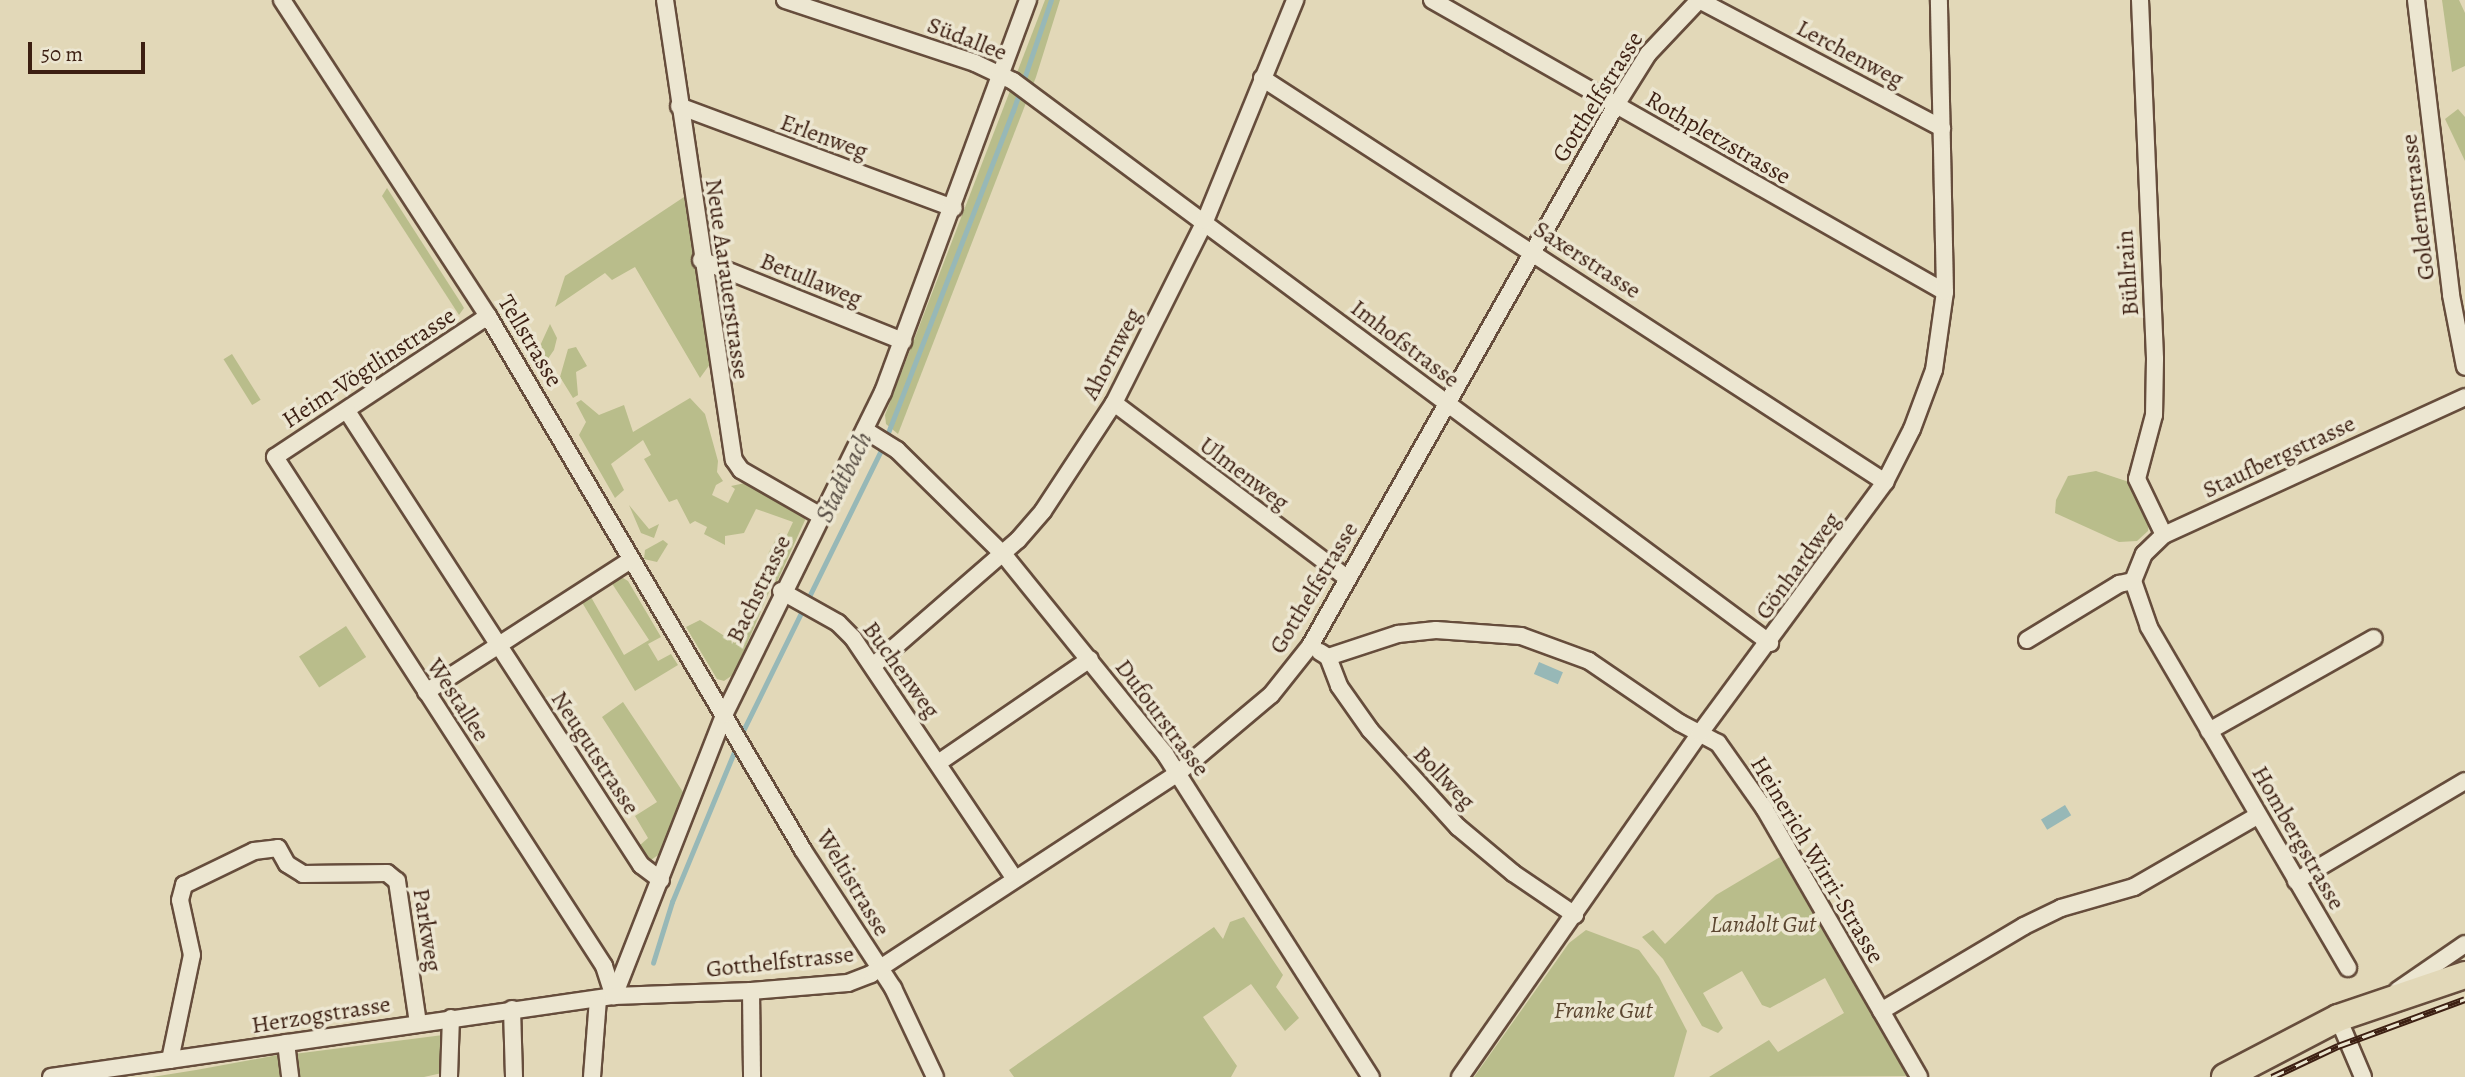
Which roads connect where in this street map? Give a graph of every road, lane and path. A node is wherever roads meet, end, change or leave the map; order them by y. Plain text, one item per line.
1 (282, 0) edge
2 (665, 0) edge
3 (785, 0) edge
4 (1028, 0) edge
5 (1295, 0) edge
6 (1432, 0) edge
7 (1699, 0) edge
8 (1939, 0) edge
9 (2140, 0) edge
10 (2416, 0) edge
11 (1006, 77) junction
12 (1262, 78) junction
13 (1616, 104) junction
14 (679, 106) junction
15 (1942, 128) junction
16 (954, 208) junction
17 (1205, 220) junction
18 (1531, 251) junction
19 (701, 260) junction
20 (1945, 292) junction
21 (488, 316) junction
22 (903, 341) junction
23 (2465, 367) edge
24 (2465, 397) edge
25 (1114, 403) junction
26 (1447, 404) junction
27 (347, 411) junction
28 (872, 434) junction
29 (275, 457) joint
30 (1885, 482) junction
31 (821, 516) junction
32 (2164, 535) junction
33 (1004, 555) junction
34 (631, 560) junction
35 (1347, 578) junction
36 (2133, 581) junction
37 (786, 594) junction
38 (2374, 638) dead end
39 (2027, 640) dead end
40 (1770, 643) junction
41 (498, 646) junction
42 (1310, 646) junction
43 (1328, 657) junction
44 (1090, 659) junction
45 (874, 665) junction
46 (426, 692) junction
47 (728, 722) junction
48 (2209, 731) junction
49 (1700, 733) junction
50 (938, 763) junction
51 (1178, 773) junction
52 (2465, 781) edge
53 (2257, 816) junction
54 (1015, 879) junction
55 (661, 880) junction
56 (2296, 881) junction
57 (1575, 915) junction
58 (2465, 944) edge
59 (2348, 968) dead end
60 (879, 970) junction
61 (2465, 975) edge
62 (751, 991) junction
63 (606, 997) junction
64 (2384, 1000) junction
65 (512, 1009) junction
66 (1881, 1011) junction
67 (451, 1018) junction
68 (2338, 1018) junction
69 (418, 1023) junction
70 (286, 1043) junction
71 (170, 1060) junction
72 (51, 1077) edge
73 (290, 1077) edge
74 (449, 1077) edge
75 (514, 1077) edge
76 (592, 1077) edge
77 (752, 1077) edge
78 (935, 1077) edge
79 (1371, 1077) edge
80 (1460, 1077) edge
81 (1919, 1077) edge
82 (2225, 1077) edge
83 (2363, 1077) edge

1 - 21 street, Tellstrasse
2 - 14 street, Neue Aarauerstrasse
3 - 11 street, Südallee
4 - 11 street, Bachstrasse
5 - 12 street, Ahornweg
6 - 13 street, Rothpletzstrasse
7 - 13 street, Gotthelfstrasse
7 - 15 street, Lerchenweg
8 - 15 street, Gönhardweg
9 - 32 street, Bühlrain
10 - 23 street, Goldernstrasse
11 - 16 street, Bachstrasse
11 - 17 street, Imhofstrasse
12 - 17 street, Ahornweg
12 - 18 street, Saxerstrasse
13 - 18 street, Gotthelfstrasse
13 - 20 street, Rothpletzstrasse
14 - 16 street, Erlenweg
14 - 19 street, Neue Aarauerstrasse
15 - 20 street, Gönhardweg
16 - 22 street, Bachstrasse
17 - 25 street, Ahornweg
17 - 26 street, Imhofstrasse
18 - 26 street, Gotthelfstrasse
18 - 30 street, Saxerstrasse
19 - 22 street, Betullaweg
19 - 31 street, Neue Aarauerstrasse
20 - 30 street, Gönhardweg
21 - 27 street, Heim-Vögtlinstrasse
21 - 34 street, Tellstrasse
22 - 28 street, Bachstrasse
24 - 32 street, Staufbergstrasse
25 - 33 street, Ahornweg
25 - 35 street, Ulmenweg
26 - 35 street, Gotthelfstrasse
26 - 40 street, Imhofstrasse
27 - 29 street, Heim-Vögtlinstrasse
27 - 41 street, Neugutstrasse
28 - 31 street, Bachstrasse
28 - 33 street, Dufourstrasse
29 - 46 street, Westallee
30 - 40 street, Gönhardweg
31 - 37 street, Bachstrasse
32 - 36 street, Staufbergstrasse
33 - 44 street, Dufourstrasse
33 - 45 street, Ahornweg
34 - 41 street
34 - 47 street, Tellstrasse
35 - 42 street, Gotthelfstrasse
36 - 39 street
36 - 48 street, Hombergstrasse
37 - 45 street, Buchenweg
37 - 47 street, Bachstrasse
38 - 48 street
40 - 49 street, Gönhardweg
41 - 46 street
41 - 55 street, Neugutstrasse
42 - 43 street
42 - 51 street, Gotthelfstrasse
43 - 49 street, Heinerich Wirri-Strasse
43 - 57 street, Bollweg
44 - 50 street
44 - 51 street, Dufourstrasse
45 - 50 street, Buchenweg
46 - 63 street, Westallee
47 - 55 street, Bachstrasse
47 - 60 street, Weltistrasse
48 - 53 street, Hombergstrasse
49 - 57 street, Gönhardweg
49 - 66 street, Heinerich Wirri-Strasse
50 - 54 street, Buchenweg
51 - 54 street, Gotthelfstrasse
51 - 79 street, Dufourstrasse
52 - 56 street
53 - 56 street, Hombergstrasse
53 - 66 street
54 - 60 street, Gotthelfstrasse
55 - 63 street, Bachstrasse
56 - 59 street, Hombergstrasse
57 - 80 street, Gönhardweg
58 - 64 street
60 - 62 street, Gotthelfstrasse
60 - 78 street, Weltistrasse
61 - 64 main road
62 - 63 street, Gotthelfstrasse
62 - 77 street
63 - 65 street, Herzogstrasse
63 - 76 street
64 - 68 main road
65 - 67 street, Herzogstrasse
65 - 75 street
66 - 81 street, Heinerich Wirri-Strasse
67 - 69 street, Herzogstrasse
67 - 74 street
68 - 82 main road
68 - 83 street
69 - 70 street, Herzogstrasse
69 - 71 street, Parkweg
70 - 71 street, Herzogstrasse
70 - 73 street
71 - 72 street, Herzogstrasse

